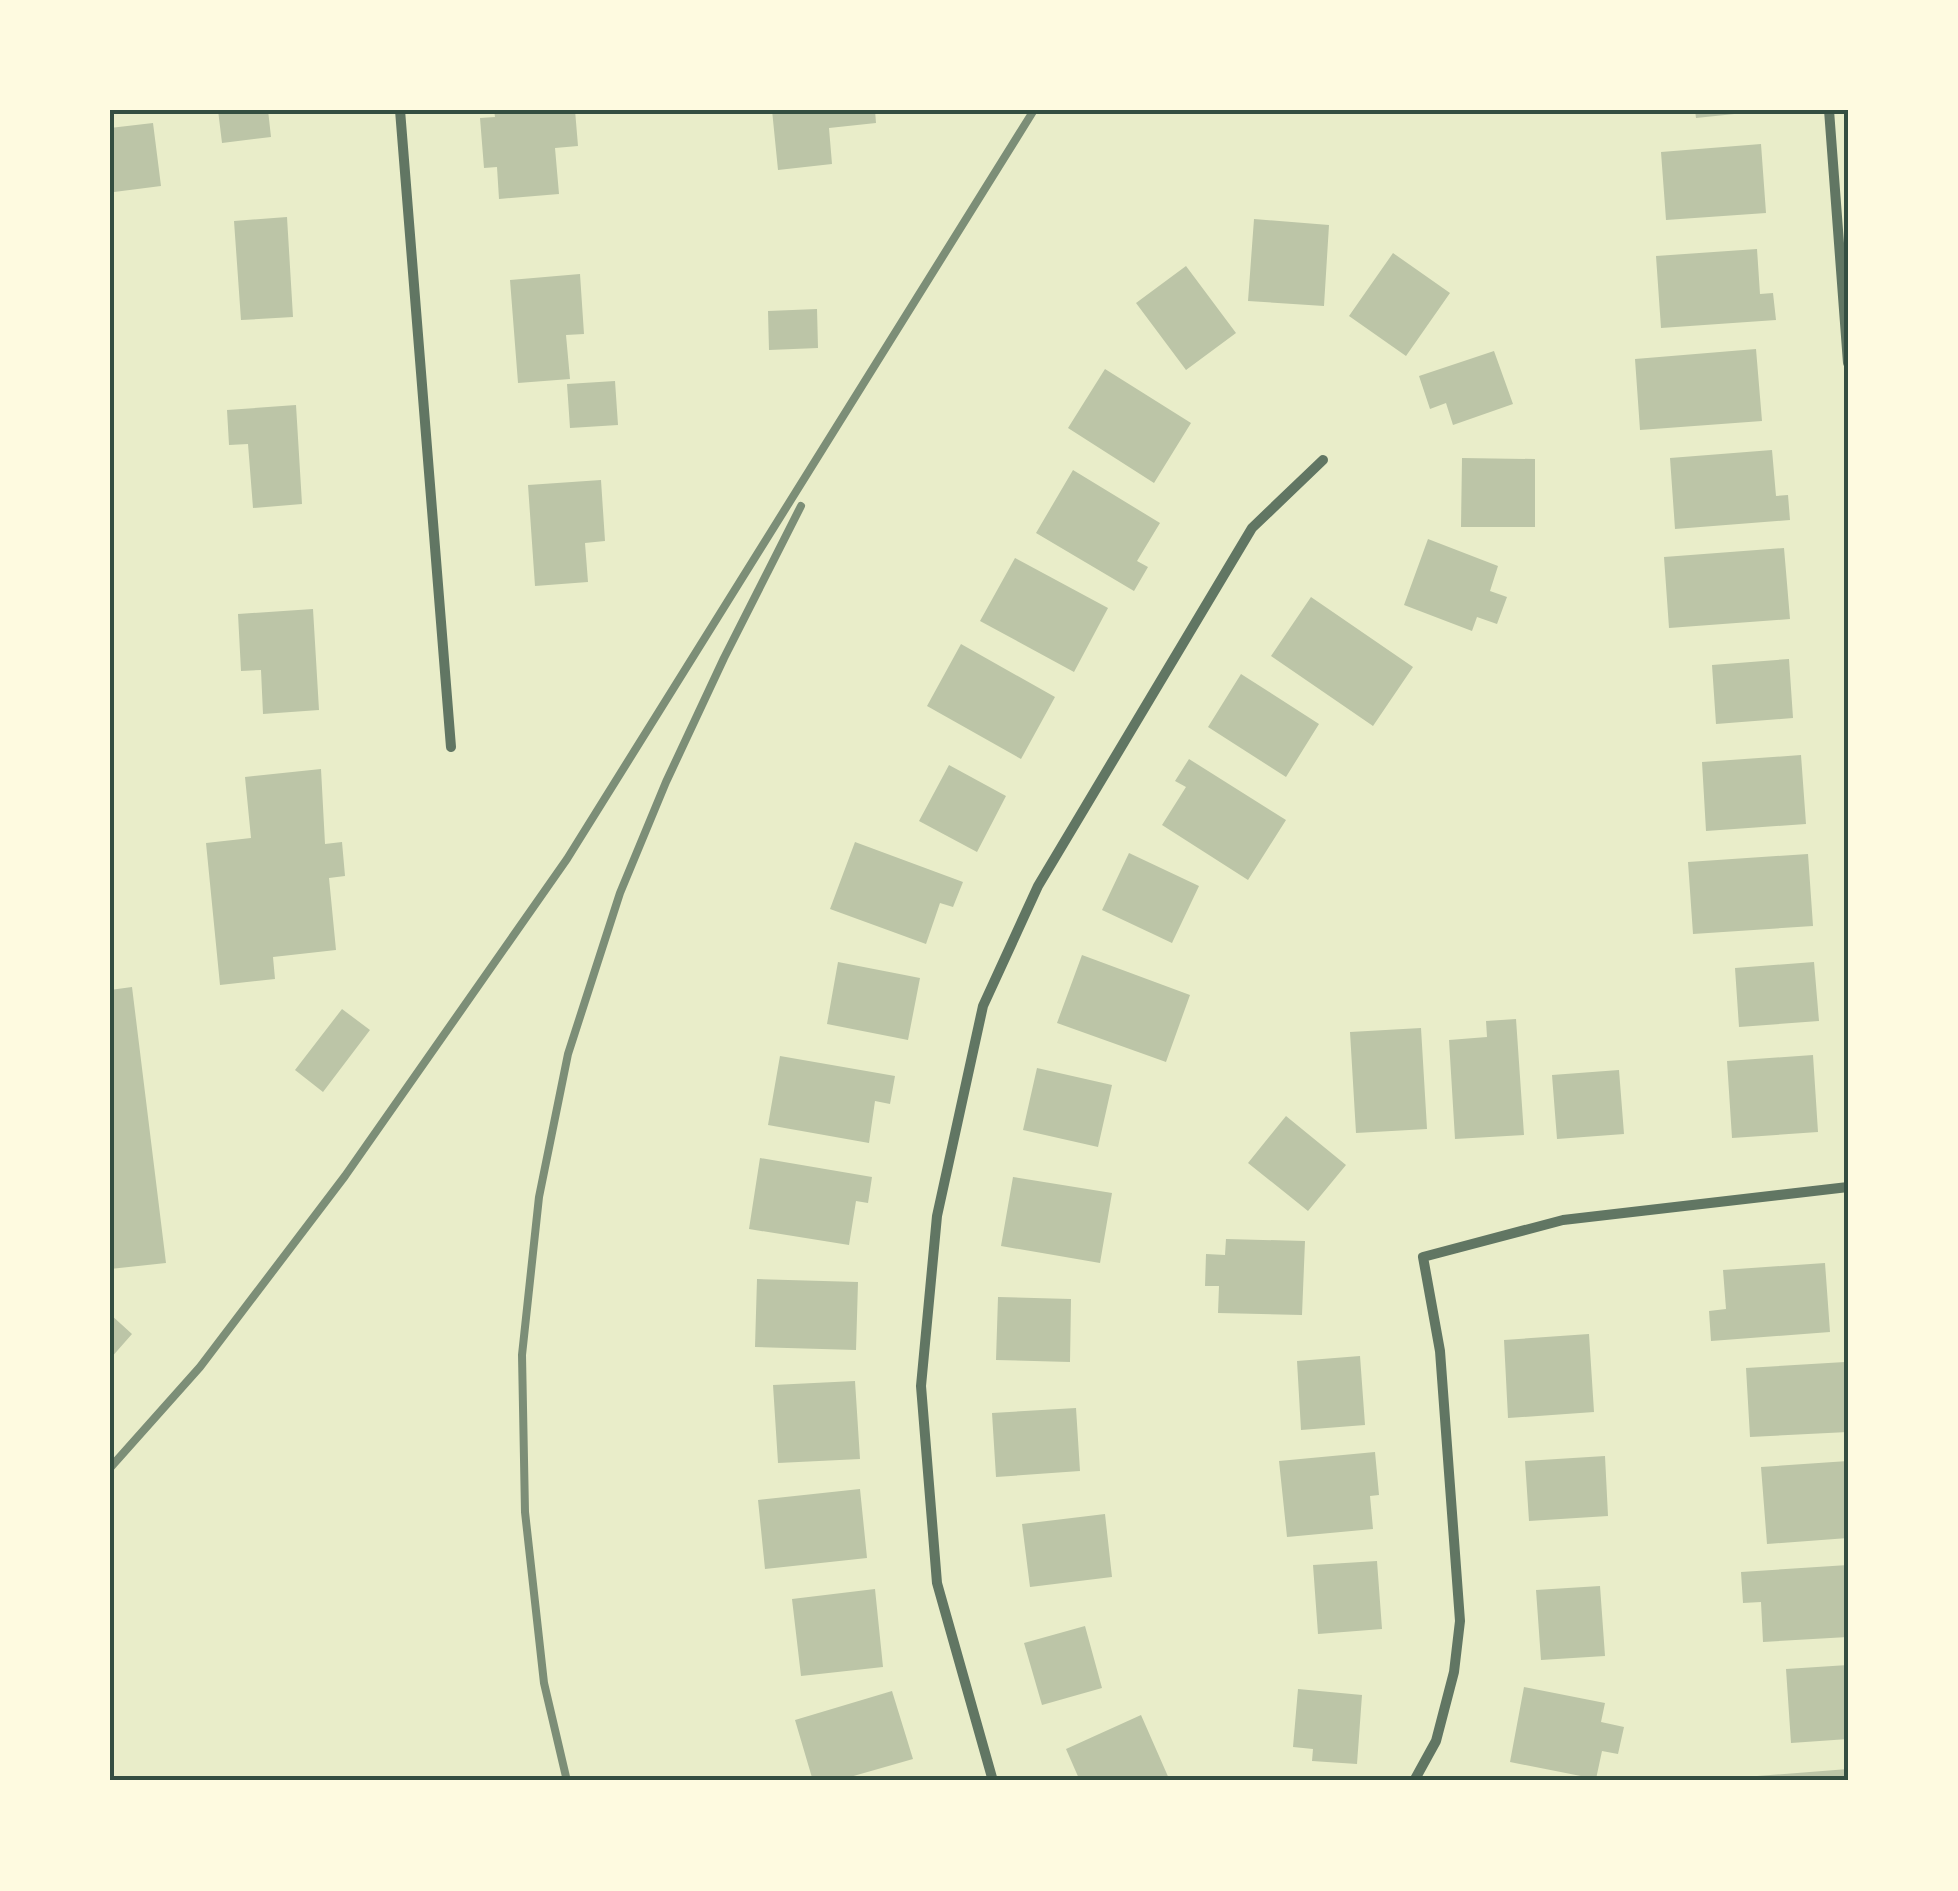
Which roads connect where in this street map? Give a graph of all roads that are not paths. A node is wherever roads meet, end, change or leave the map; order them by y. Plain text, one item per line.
1 (400, 110) edge
2 (1830, 110) edge
3 (1848, 363) edge
4 (1324, 460) dead end
5 (451, 747) dead end
6 (1848, 1187) edge
7 (994, 1781) edge
8 (1414, 1781) edge

1 - 5 street
2 - 3 street
4 - 7 street
6 - 8 street

